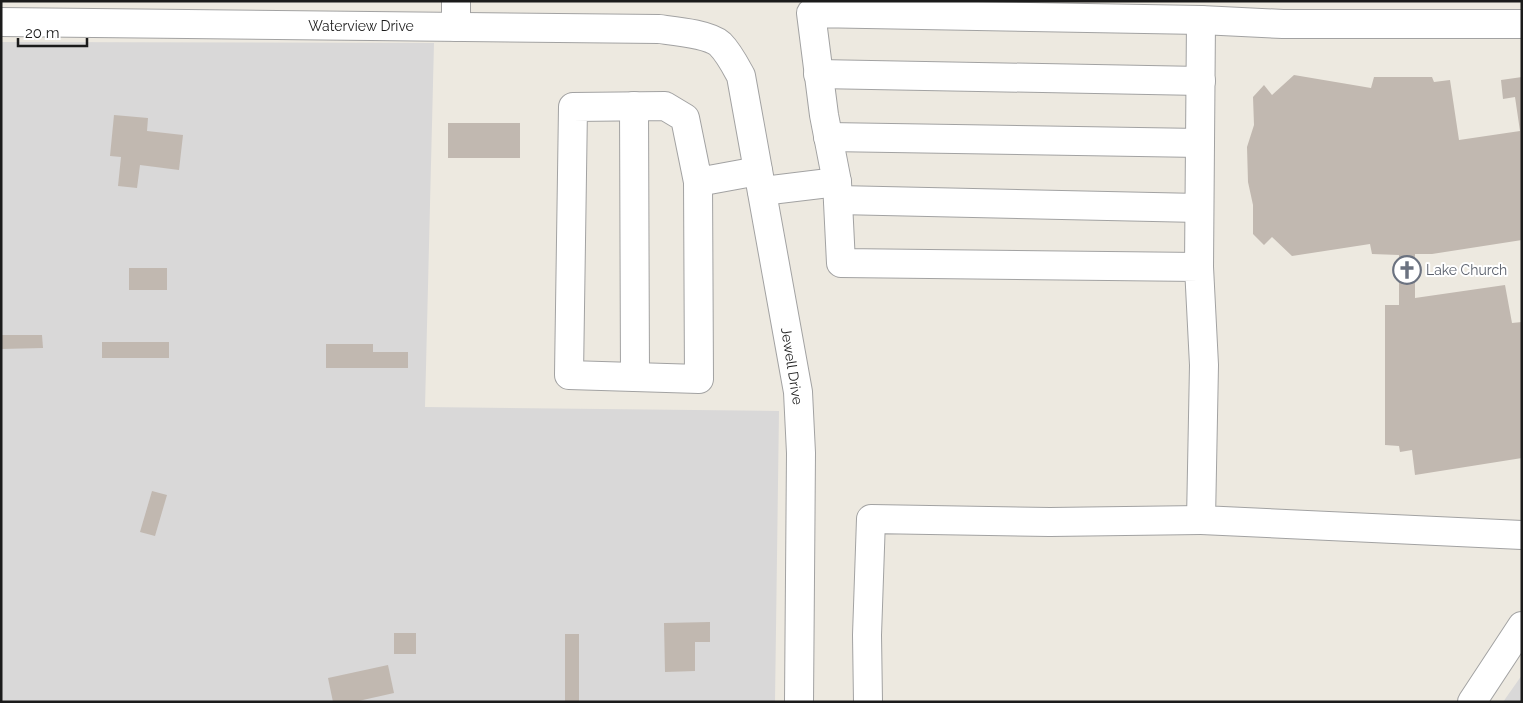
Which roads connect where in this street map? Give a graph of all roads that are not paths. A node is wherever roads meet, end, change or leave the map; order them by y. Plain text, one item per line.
1 (456, 14) edge
2 (1201, 20) junction
3 (1, 22) edge
4 (1522, 24) edge
5 (718, 42) joint
6 (818, 74) junction
7 (1201, 81) junction
8 (634, 106) junction
9 (828, 137) junction
10 (1200, 143) junction
11 (760, 181) junction
12 (698, 182) junction
13 (838, 191) junction
14 (1199, 208) junction
15 (1199, 267) junction
16 (635, 377) junction
17 (1201, 520) junction
18 (1522, 535) edge
19 (1522, 626) edge
20 (799, 702) edge
21 (868, 702) edge
22 (1472, 702) edge

1 - 3 street, Waterview Drive
1 - 5 street, Waterview Drive
2 - 4 street
2 - 6 street
2 - 7 street
5 - 11 street, Jewell Drive
6 - 7 street
6 - 9 street
7 - 10 street
8 - 12 street
8 - 16 street
8 - 16 street
9 - 10 street
9 - 13 street
10 - 14 street
11 - 12 street
11 - 13 street
11 - 20 street, Jewell Drive
12 - 16 street
13 - 14 street
13 - 15 street
14 - 15 street
15 - 17 street
17 - 18 street
17 - 21 street
19 - 22 street

